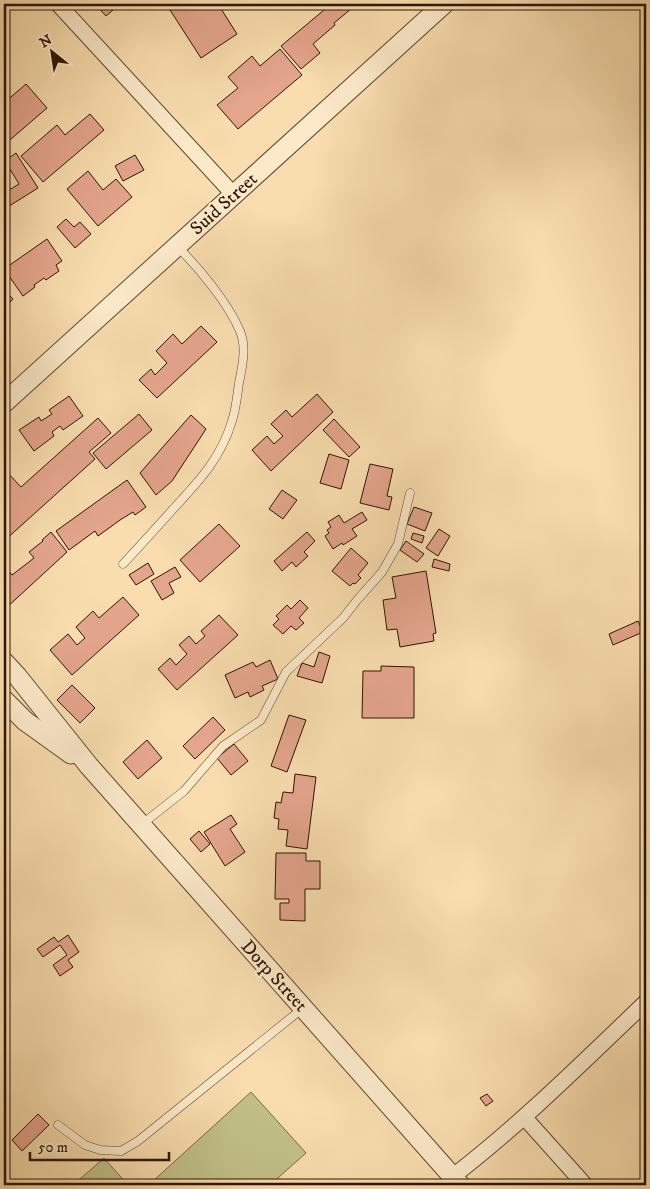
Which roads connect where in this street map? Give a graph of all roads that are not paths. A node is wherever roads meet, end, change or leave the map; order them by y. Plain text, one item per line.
1 (444, 4) edge
2 (66, 6) edge
3 (234, 195) junction
4 (177, 246) junction
5 (4, 403) edge
6 (410, 493) dead end
7 (123, 564) dead end
8 (4, 662) edge
9 (4, 700) edge
10 (89, 766) junction
11 (141, 825) junction
12 (646, 1002) edge
13 (302, 1008) junction
14 (524, 1117) junction
15 (58, 1125) dead end
16 (456, 1181) edge
17 (585, 1185) edge

1 - 3 street, Suid Street
2 - 3 street
3 - 4 street, Suid Street
4 - 5 street, Suid Street
4 - 7 lane
6 - 11 lane
8 - 10 street, Dorp Street
9 - 10 street, Dorp Street
10 - 11 street, Dorp Street
11 - 13 street, Dorp Street
12 - 14 street
13 - 15 lane
13 - 16 street, Dorp Street
14 - 16 street
14 - 17 street

